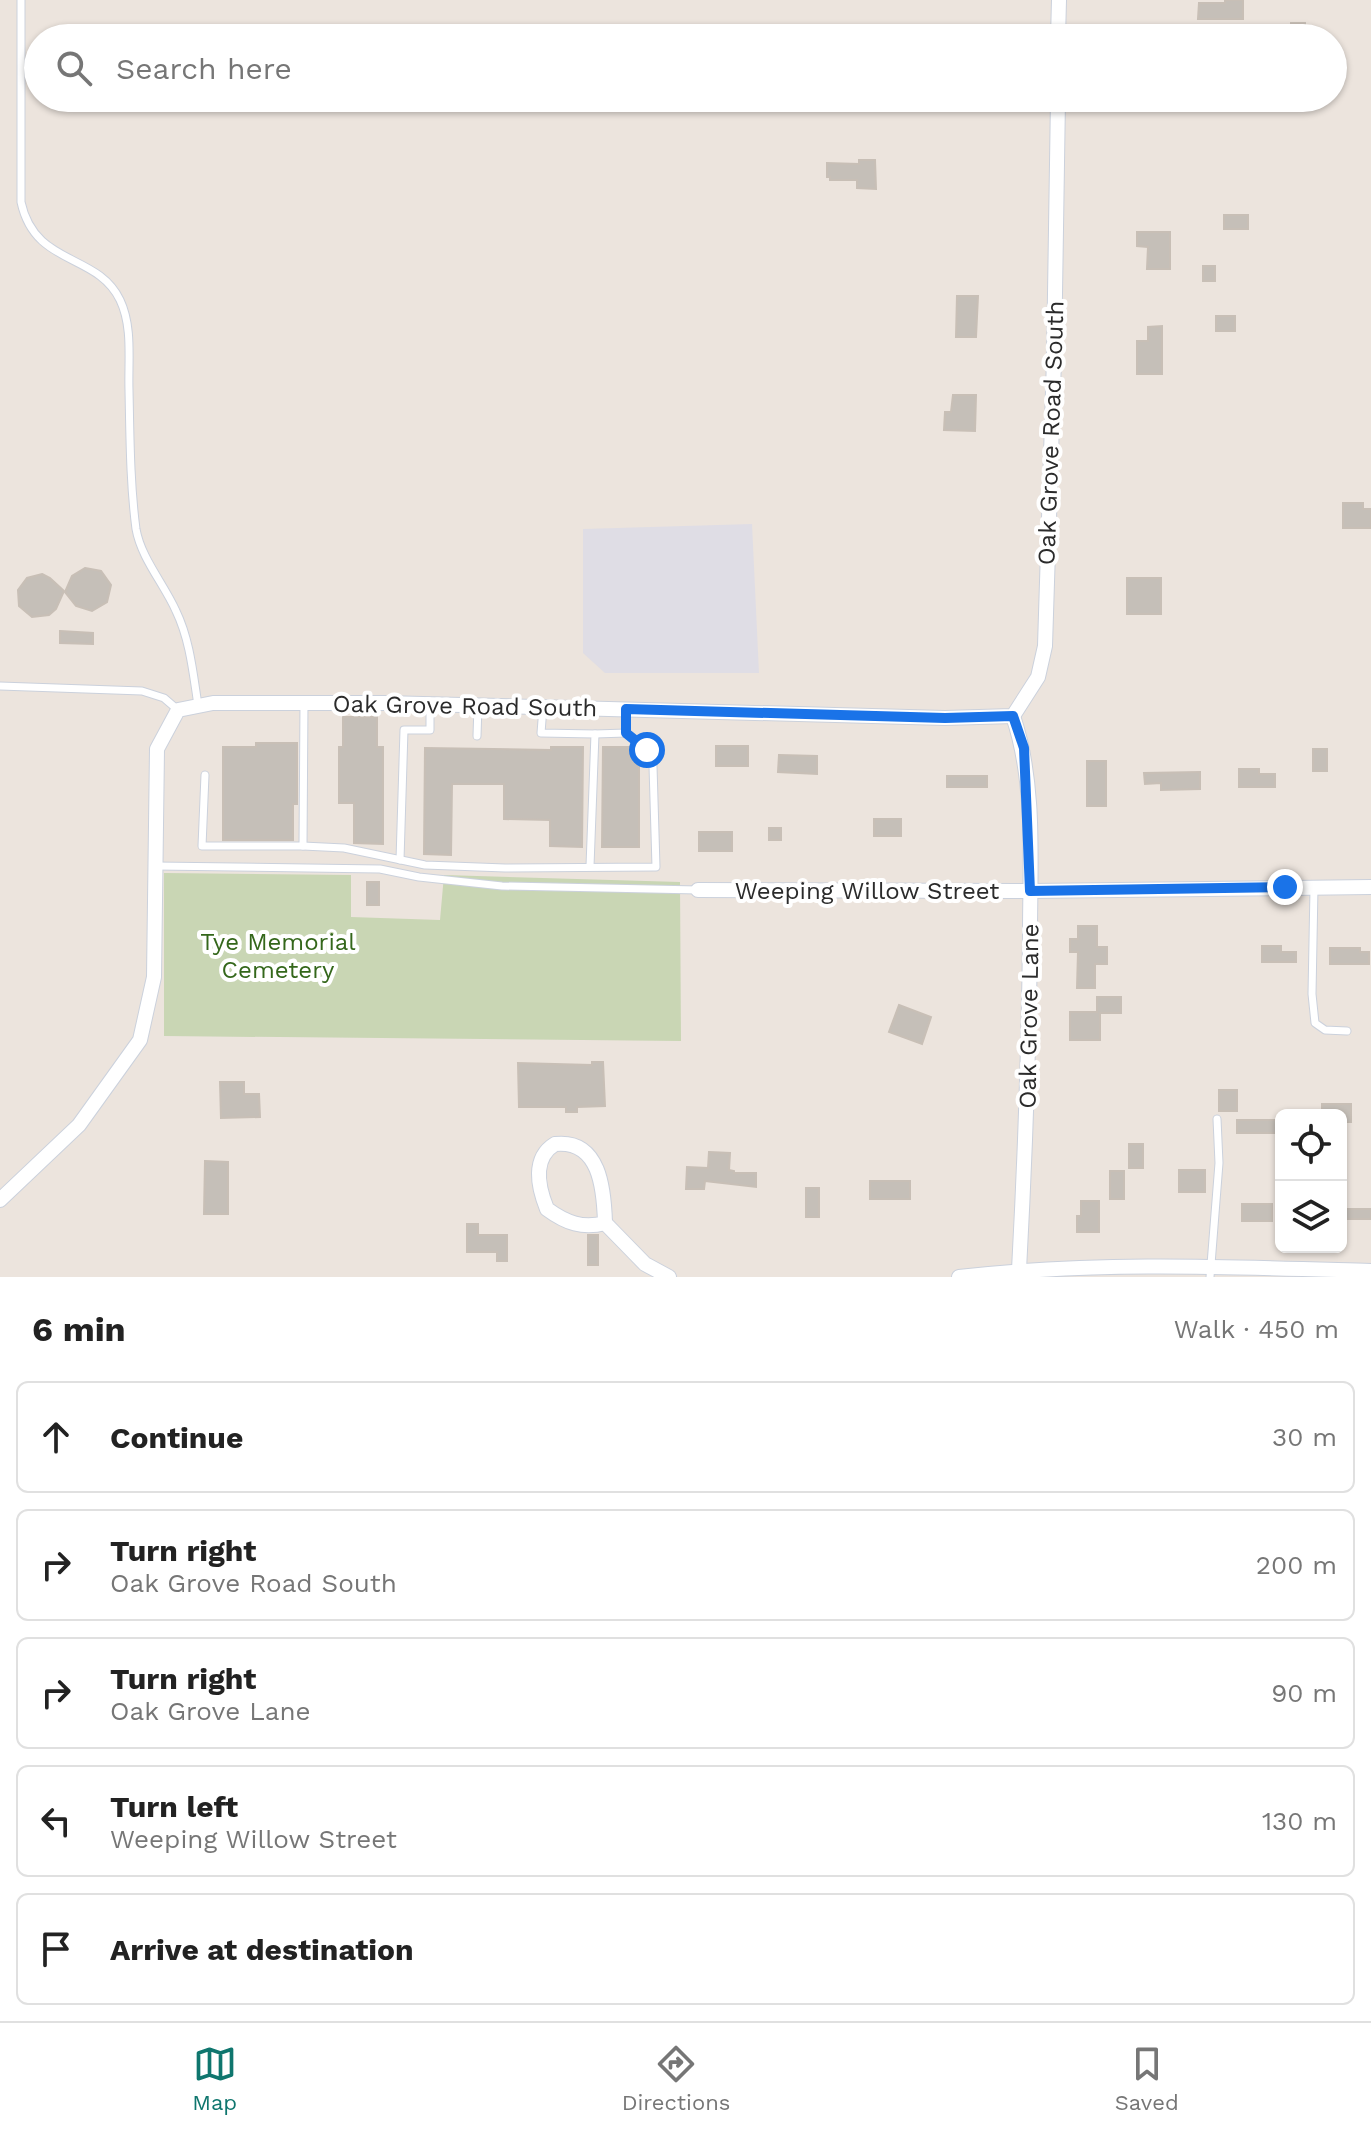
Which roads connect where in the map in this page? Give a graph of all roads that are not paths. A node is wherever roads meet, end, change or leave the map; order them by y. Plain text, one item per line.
1 (21, 0) edge
2 (1059, 0) edge
3 (1058, 24) edge
4 (1058, 112) edge
5 (0, 686) edge
6 (304, 703) junction
7 (430, 704) junction
8 (198, 705) junction
9 (478, 705) junction
10 (543, 707) junction
11 (626, 709) junction
12 (178, 710) junction
13 (1013, 716) junction
14 (626, 733) junction
15 (595, 734) junction
16 (477, 736) dead end
17 (205, 775) dead end
18 (303, 846) junction
19 (400, 860) junction
20 (155, 866) junction
21 (590, 866) junction
22 (1314, 886) junction
23 (1371, 887) edge
24 (698, 890) joint
25 (1030, 891) junction
26 (1347, 1031) dead end
27 (1217, 1119) dead end
28 (0, 1200) edge
29 (605, 1223) junction
30 (1019, 1270) junction
31 (1371, 1271) edge
32 (1121, 1272) edge
33 (1210, 1272) edge
34 (669, 1277) edge
35 (959, 1277) edge

1 - 8 lane
2 - 3 street
4 - 13 street, Oak Grove Road South
5 - 12 lane
6 - 7 street, Oak Grove Road South
6 - 8 street, Oak Grove Road South
6 - 18 lane
7 - 9 street, Oak Grove Road South
7 - 19 lane
8 - 12 street, Oak Grove Road South
9 - 10 street, Oak Grove Road South
9 - 16 lane
10 - 11 street, Oak Grove Road South
10 - 15 lane
11 - 13 street, Oak Grove Road South
11 - 14 lane
12 - 20 street
13 - 25 street, Oak Grove Lane
14 - 15 lane
14 - 21 lane
15 - 21 lane
17 - 18 lane
18 - 19 lane
19 - 21 lane
20 - 24 lane
20 - 28 street
22 - 23 street, Weeping Willow Street
22 - 25 street, Weeping Willow Street
22 - 26 lane
24 - 25 street, Weeping Willow Street
25 - 30 street, Oak Grove Lane
27 - 33 lane
29 - 29 street
29 - 34 street
30 - 32 street
30 - 35 street
31 - 33 street
32 - 33 street

